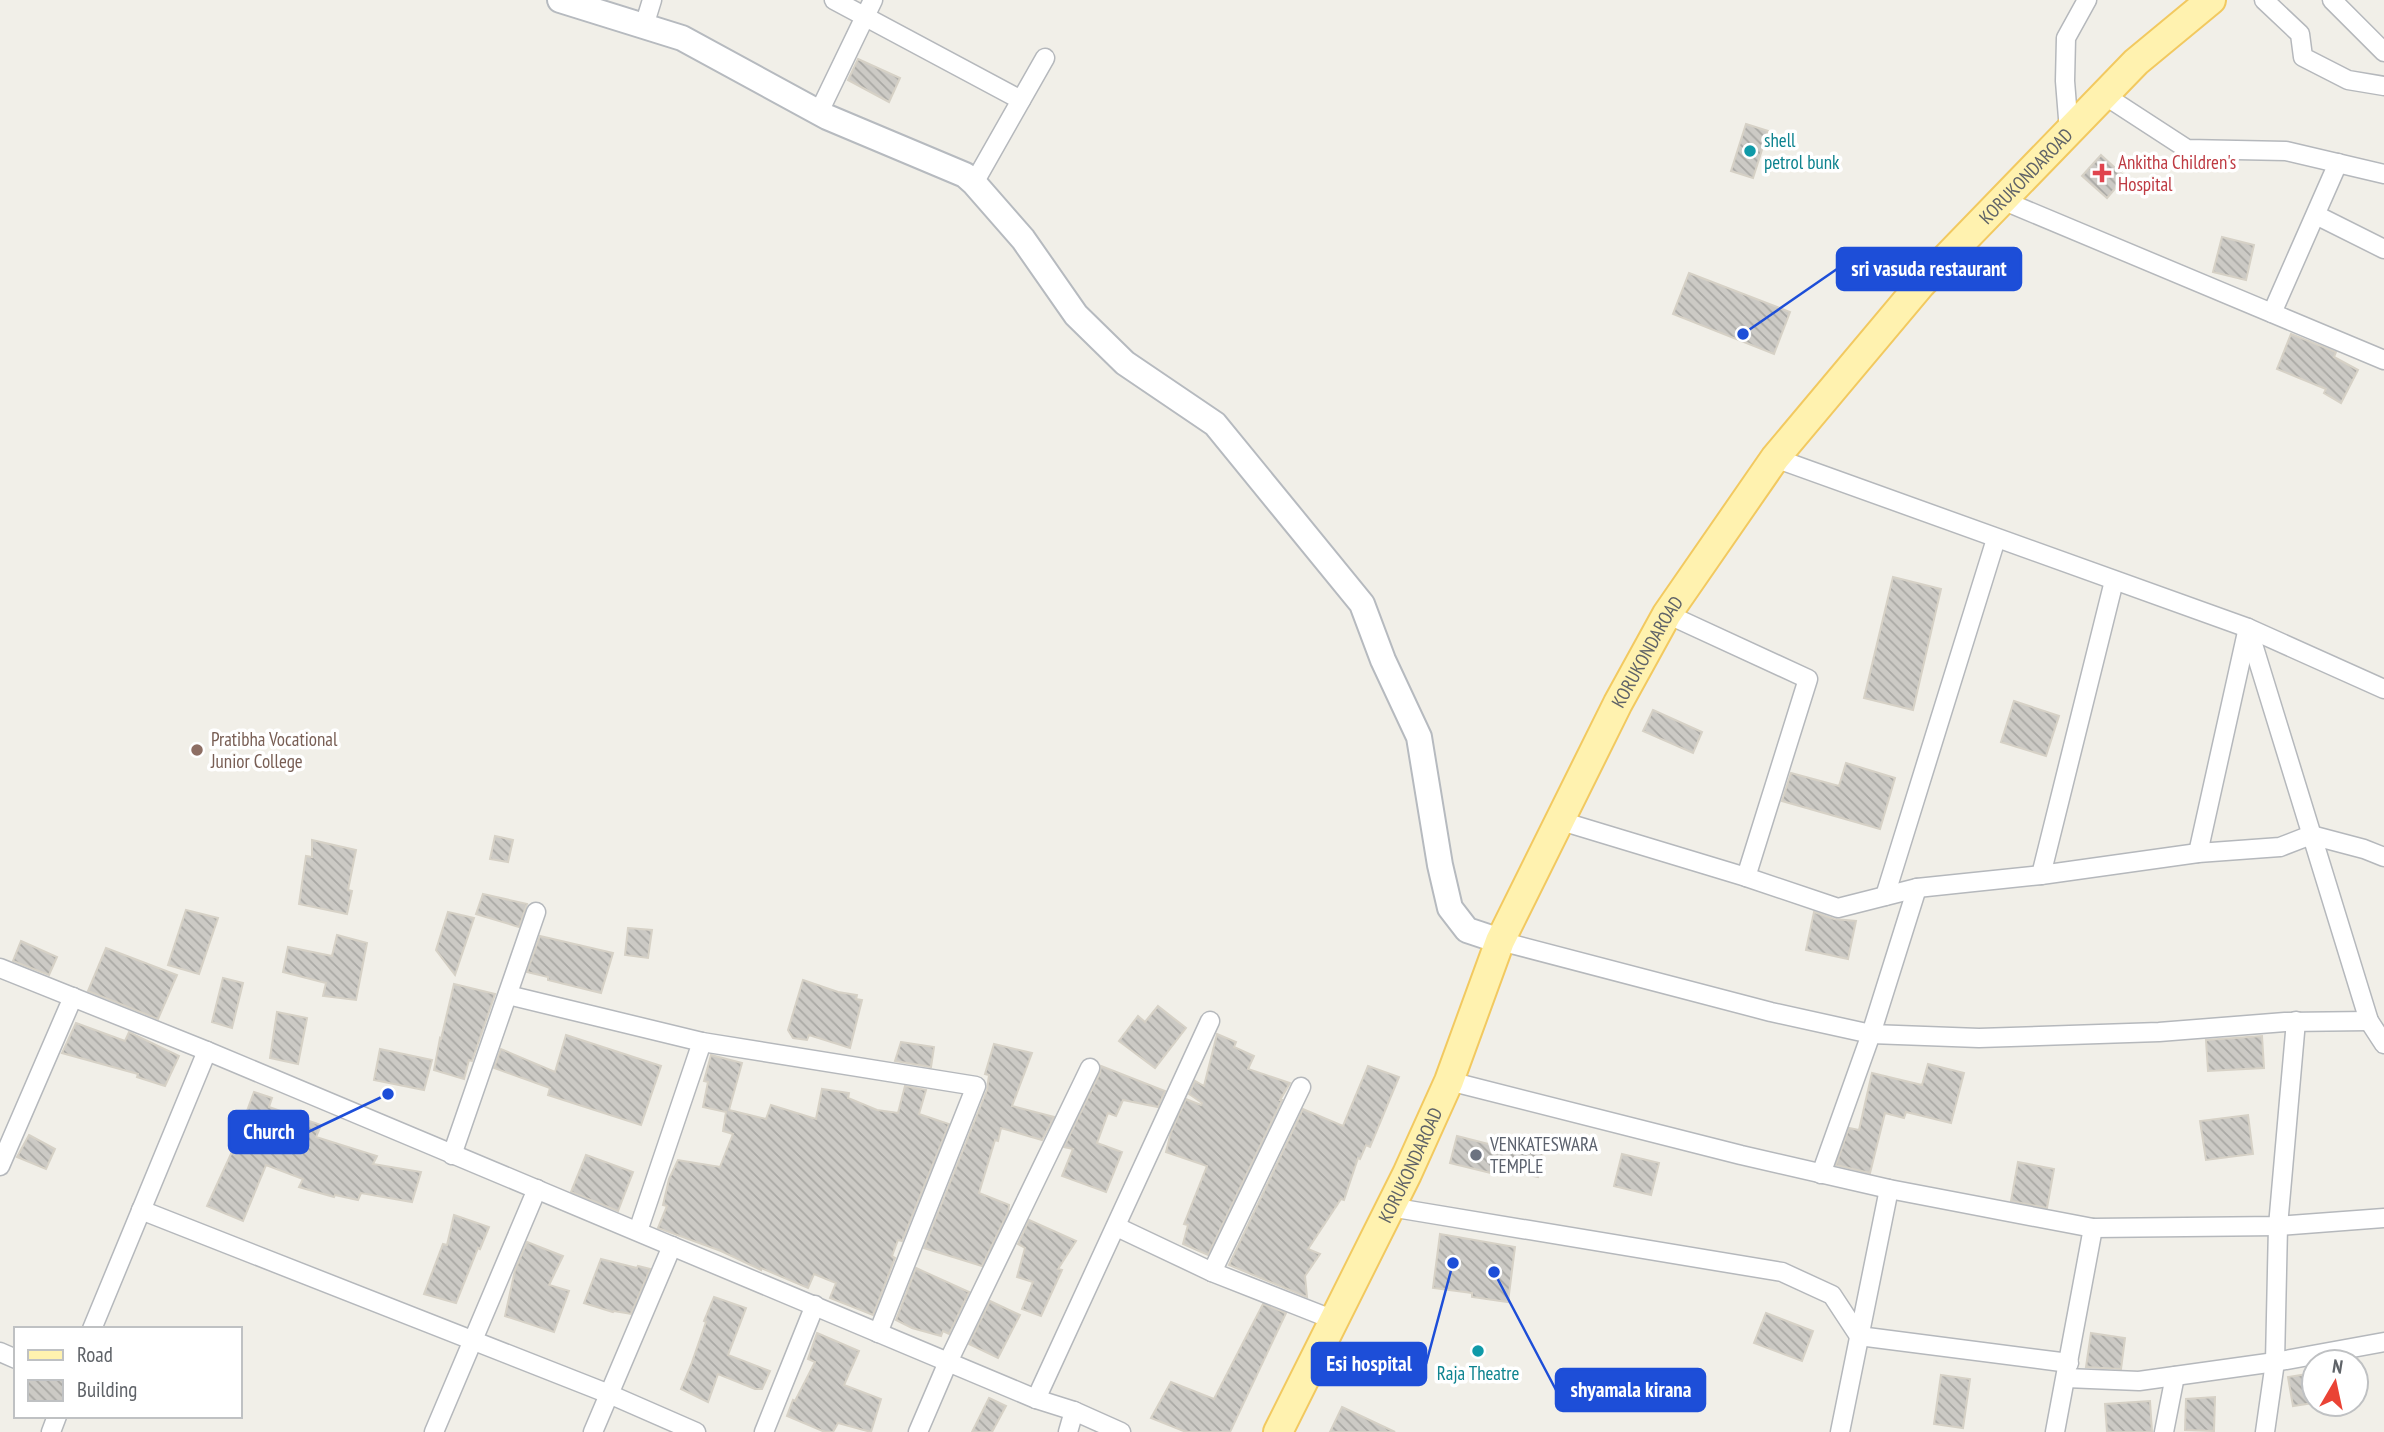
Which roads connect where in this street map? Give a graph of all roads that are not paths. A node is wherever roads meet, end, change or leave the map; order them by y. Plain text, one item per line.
1 (559, 0) edge
2 (652, 0) edge
3 (834, 0) edge
4 (2087, 0) edge
5 (2211, 0) edge
6 (2264, 0) edge
7 (2332, 0) edge
8 (869, 8) edge
9 (644, 26) junction
10 (2384, 52) edge
11 (1045, 58) dead end
12 (2384, 86) edge
13 (2104, 95) junction
14 (1021, 100) junction
15 (818, 112) junction
16 (2069, 131) junction
17 (2338, 163) junction
18 (2384, 174) edge
19 (974, 183) junction
20 (2002, 200) junction
21 (2316, 215) junction
22 (2384, 249) edge
23 (2272, 313) junction
24 (2384, 360) edge
25 (1775, 458) junction
26 (1996, 539) junction
27 (2114, 581) junction
28 (1667, 614) junction
29 (2248, 628) junction
30 (2384, 689) edge
31 (1560, 821) junction
32 (2311, 835) junction
33 (2197, 853) junction
34 (2384, 857) edge
35 (2041, 875) junction
36 (1746, 877) junction
37 (1917, 888) junction
38 (1885, 896) junction
39 (536, 912) dead end
40 (1500, 941) junction
41 (0, 968) edge
42 (508, 995) junction
43 (73, 997) junction
44 (1210, 1021) dead end
45 (2295, 1021) junction
46 (2369, 1021) junction
47 (1871, 1034) junction
48 (2383, 1041) edge
49 (702, 1042) junction
50 (207, 1051) junction
51 (1090, 1068) dead end
52 (1449, 1081) junction
53 (1301, 1087) dead end
54 (6, 1132) edge
55 (452, 1155) junction
56 (0, 1166) edge
57 (1821, 1174) junction
58 (537, 1189) junction
59 (1889, 1189) junction
60 (1390, 1207) junction
61 (141, 1210) junction
62 (2384, 1218) edge
63 (2278, 1226) junction
64 (1117, 1227) junction
65 (2093, 1228) junction
66 (638, 1231) junction
67 (672, 1246) junction
68 (1212, 1272) junction
69 (814, 1305) junction
70 (1334, 1320) junction
71 (93, 1327) edge
72 (878, 1333) junction
73 (1859, 1336) junction
74 (473, 1341) junction
75 (2384, 1342) edge
76 (948, 1362) junction
77 (2275, 1362) junction
78 (2067, 1371) junction
79 (2175, 1376) junction
80 (609, 1394) junction
81 (1036, 1399) junction
82 (1074, 1411) junction
83 (434, 1432) edge
84 (593, 1432) edge
85 (696, 1432) edge
86 (764, 1432) edge
87 (918, 1432) edge
88 (1068, 1432) edge
89 (1121, 1432) edge
90 (1278, 1432) edge
91 (1840, 1432) edge
92 (2056, 1432) edge
93 (2164, 1432) edge
94 (2265, 1432) edge

1 - 9 main road
2 - 9 street
3 - 8 street
4 - 16 street
5 - 13 main road, KORUKONDAROAD
6 - 12 street
7 - 10 street
8 - 14 street
8 - 15 street
9 - 15 main road
11 - 14 street
13 - 16 main road, KORUKONDAROAD
13 - 17 street
14 - 19 street
15 - 19 main road
16 - 20 main road, KORUKONDAROAD
17 - 18 street
17 - 21 street
19 - 40 main road
20 - 23 street
20 - 25 main road, KORUKONDAROAD
21 - 22 street
21 - 23 street
23 - 24 street
25 - 26 street
25 - 28 main road, KORUKONDAROAD
26 - 27 street
26 - 38 street
27 - 29 street
27 - 35 street
28 - 31 main road, KORUKONDAROAD
28 - 36 street
29 - 30 street
29 - 32 street
29 - 33 street
31 - 36 street
31 - 40 main road, KORUKONDAROAD
32 - 33 street
32 - 34 street
32 - 46 street
33 - 35 street
35 - 37 street
36 - 38 street
37 - 38 street
37 - 47 street
39 - 42 street
40 - 47 street
40 - 52 main road, KORUKONDAROAD
41 - 43 street
42 - 49 street
42 - 55 street
43 - 50 street
43 - 54 street
44 - 64 street
45 - 46 street
45 - 47 street
45 - 63 street
46 - 48 street
47 - 57 street
49 - 66 street
49 - 72 street
50 - 55 street
50 - 61 street
51 - 76 street
52 - 57 street
52 - 60 main road, KORUKONDAROAD
53 - 68 street
54 - 56 street
55 - 58 street
57 - 59 street
58 - 66 street
58 - 74 street
59 - 65 street
59 - 73 street
60 - 70 main road, KORUKONDAROAD
60 - 73 street
61 - 71 street
61 - 74 street
62 - 63 street
63 - 65 street
63 - 77 street
64 - 68 street
64 - 81 street
65 - 78 street
66 - 67 street
67 - 69 street
67 - 80 street
68 - 70 street
69 - 72 street
69 - 86 street
70 - 90 main road, KORUKONDAROAD
72 - 76 street
73 - 78 street
73 - 91 street
74 - 80 street
74 - 83 street
75 - 77 street
76 - 81 street
76 - 87 street
77 - 79 street
77 - 94 street
78 - 79 street
78 - 92 street
79 - 93 street
80 - 84 street
80 - 85 street
81 - 82 street
82 - 88 street
82 - 89 street

